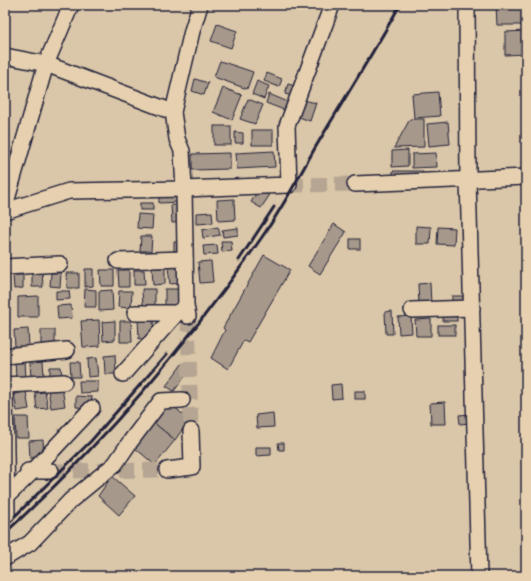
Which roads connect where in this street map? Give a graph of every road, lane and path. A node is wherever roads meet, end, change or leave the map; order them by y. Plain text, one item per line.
1 (71, 5) edge
2 (200, 5) edge
3 (332, 5) edge
4 (467, 5) edge
5 (5, 56) edge
6 (46, 64) junction
7 (173, 112) junction
8 (526, 177) edge
9 (468, 179) junction
10 (354, 184) tunnel mouth
11 (184, 189) junction
12 (5, 206) edge
13 (5, 211) edge
14 (186, 259) junction
15 (118, 261) dead end
16 (60, 264) dead end
17 (5, 267) edge
18 (472, 308) junction
19 (412, 310) dead end
20 (184, 312) junction
21 (135, 313) dead end
22 (67, 350) dead end
23 (5, 356) edge
24 (123, 374) dead end
25 (64, 382) dead end
26 (5, 385) edge
27 (5, 392) edge
28 (182, 400) dead end
29 (92, 408) dead end
30 (192, 431) tunnel mouth
31 (34, 470) junction
32 (167, 470) tunnel mouth
33 (51, 471) tunnel mouth
34 (6, 472) edge
35 (5, 498) edge
36 (7, 514) dead end
37 (5, 558) edge
38 (480, 576) edge

1 - 6 street
2 - 7 street
3 - 11 street
4 - 9 street
5 - 6 street
6 - 7 street
6 - 12 street
7 - 11 street
8 - 9 street
9 - 10 street
9 - 18 street
11 - 13 street
11 - 14 street
14 - 15 street
14 - 20 street
16 - 17 street
18 - 19 street
18 - 38 street
20 - 21 street
20 - 24 street
22 - 23 street
25 - 26 street
27 - 34 street
28 - 37 street
29 - 31 street
30 - 32 street
31 - 33 street
31 - 34 street
31 - 35 street
34 - 35 street
35 - 36 street

